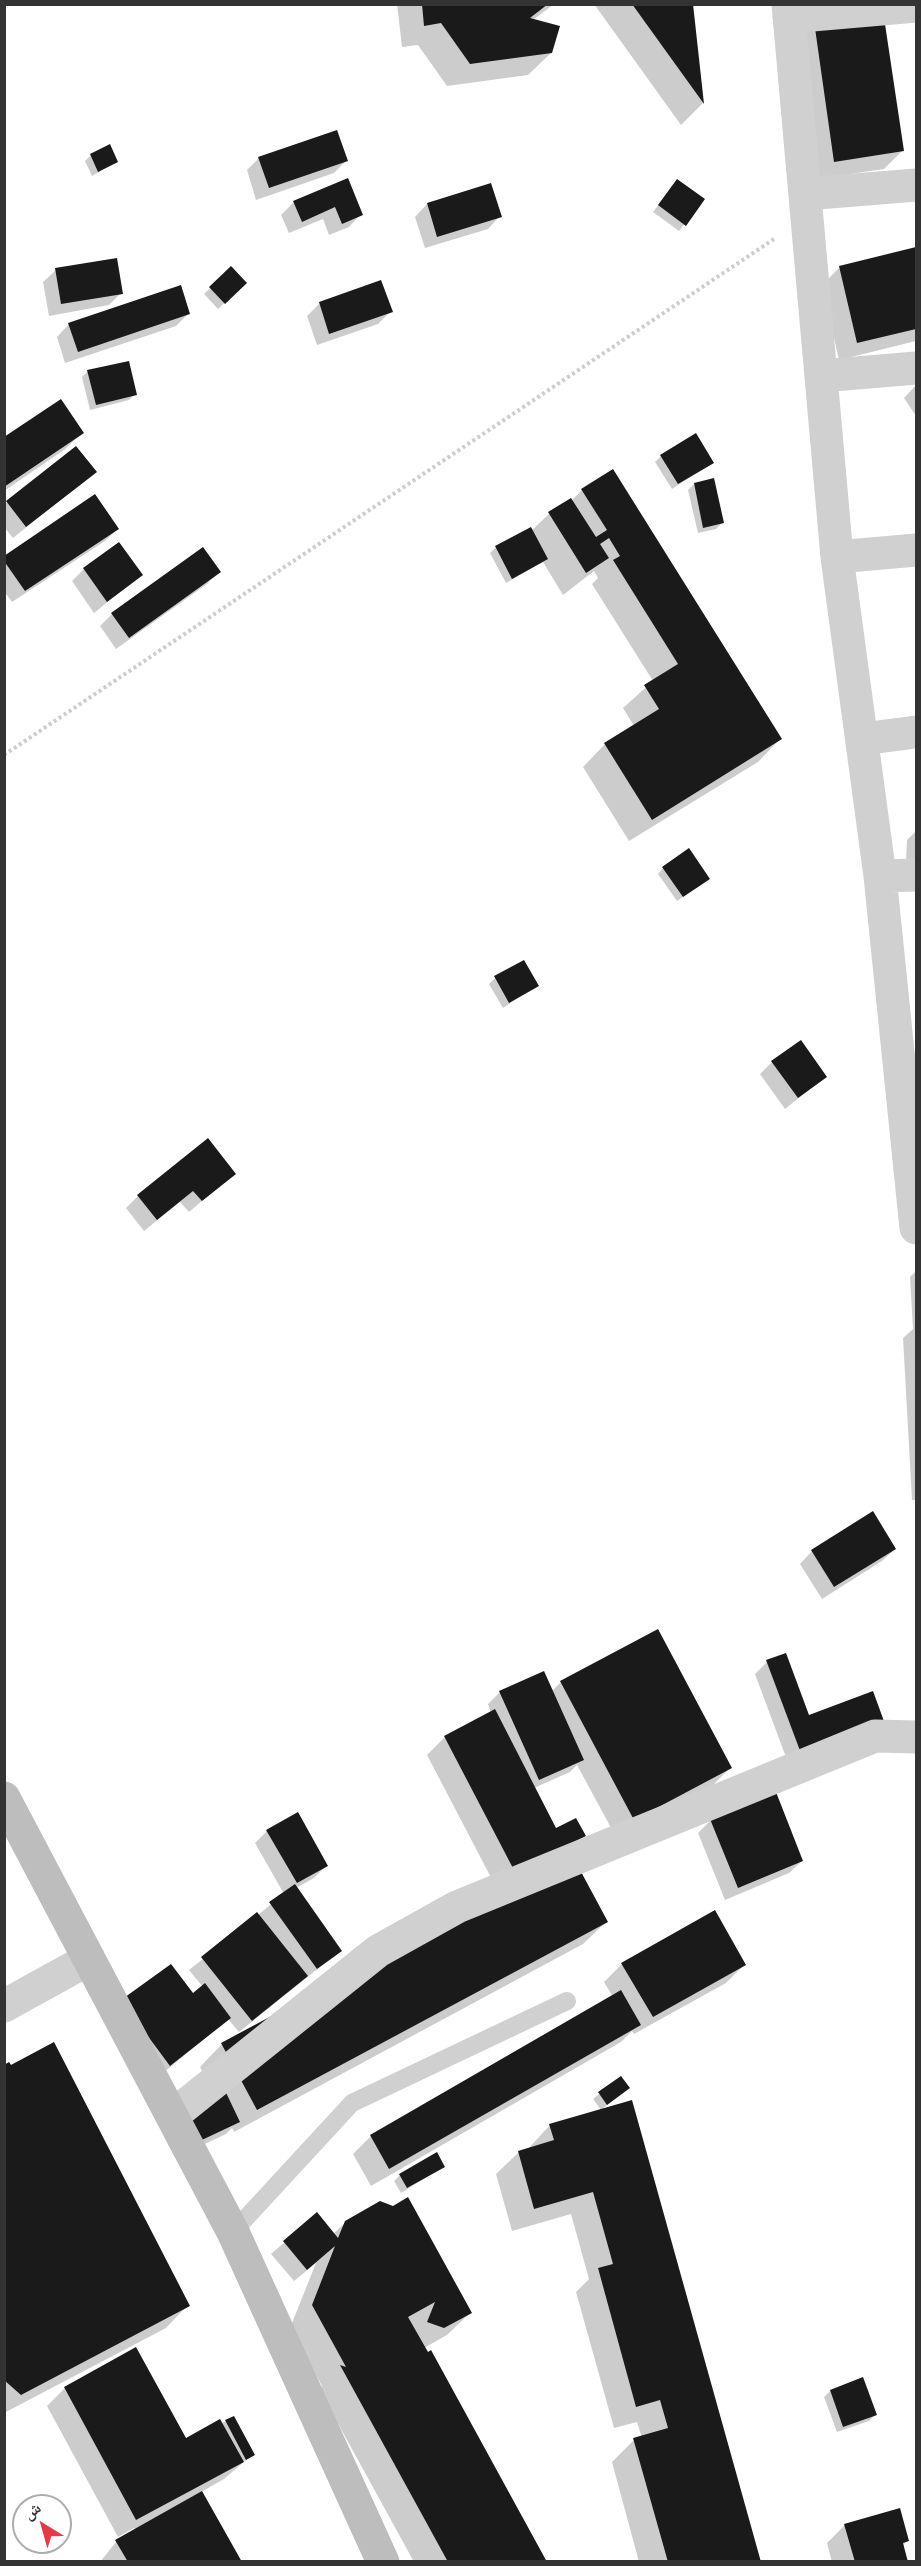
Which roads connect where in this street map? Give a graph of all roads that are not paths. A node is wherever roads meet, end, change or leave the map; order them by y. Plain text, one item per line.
1 (916, 6) edge
2 (789, 11) edge
3 (916, 185) edge
4 (806, 205) junction
5 (916, 368) edge
6 (821, 376) junction
7 (916, 550) edge
8 (837, 557) junction
9 (916, 732) edge
10 (862, 739) junction
11 (916, 875) edge
12 (880, 876) junction
13 (907, 1047) edge
14 (916, 1228) edge
15 (916, 1737) edge
16 (4, 1798) edge
17 (88, 1959) junction
18 (567, 2001) dead end
19 (4, 2006) edge
20 (172, 2116) junction
21 (233, 2232) junction
22 (383, 2562) edge

1 - 2 street
2 - 4 street
3 - 4 street
4 - 6 street
5 - 6 street
6 - 8 street
7 - 8 street
8 - 10 street
9 - 10 street
10 - 12 street
11 - 12 street
12 - 13 street
13 - 14 street
15 - 20 street
16 - 17 street
17 - 19 street
17 - 20 street
18 - 21 lane
20 - 21 street
21 - 22 street

